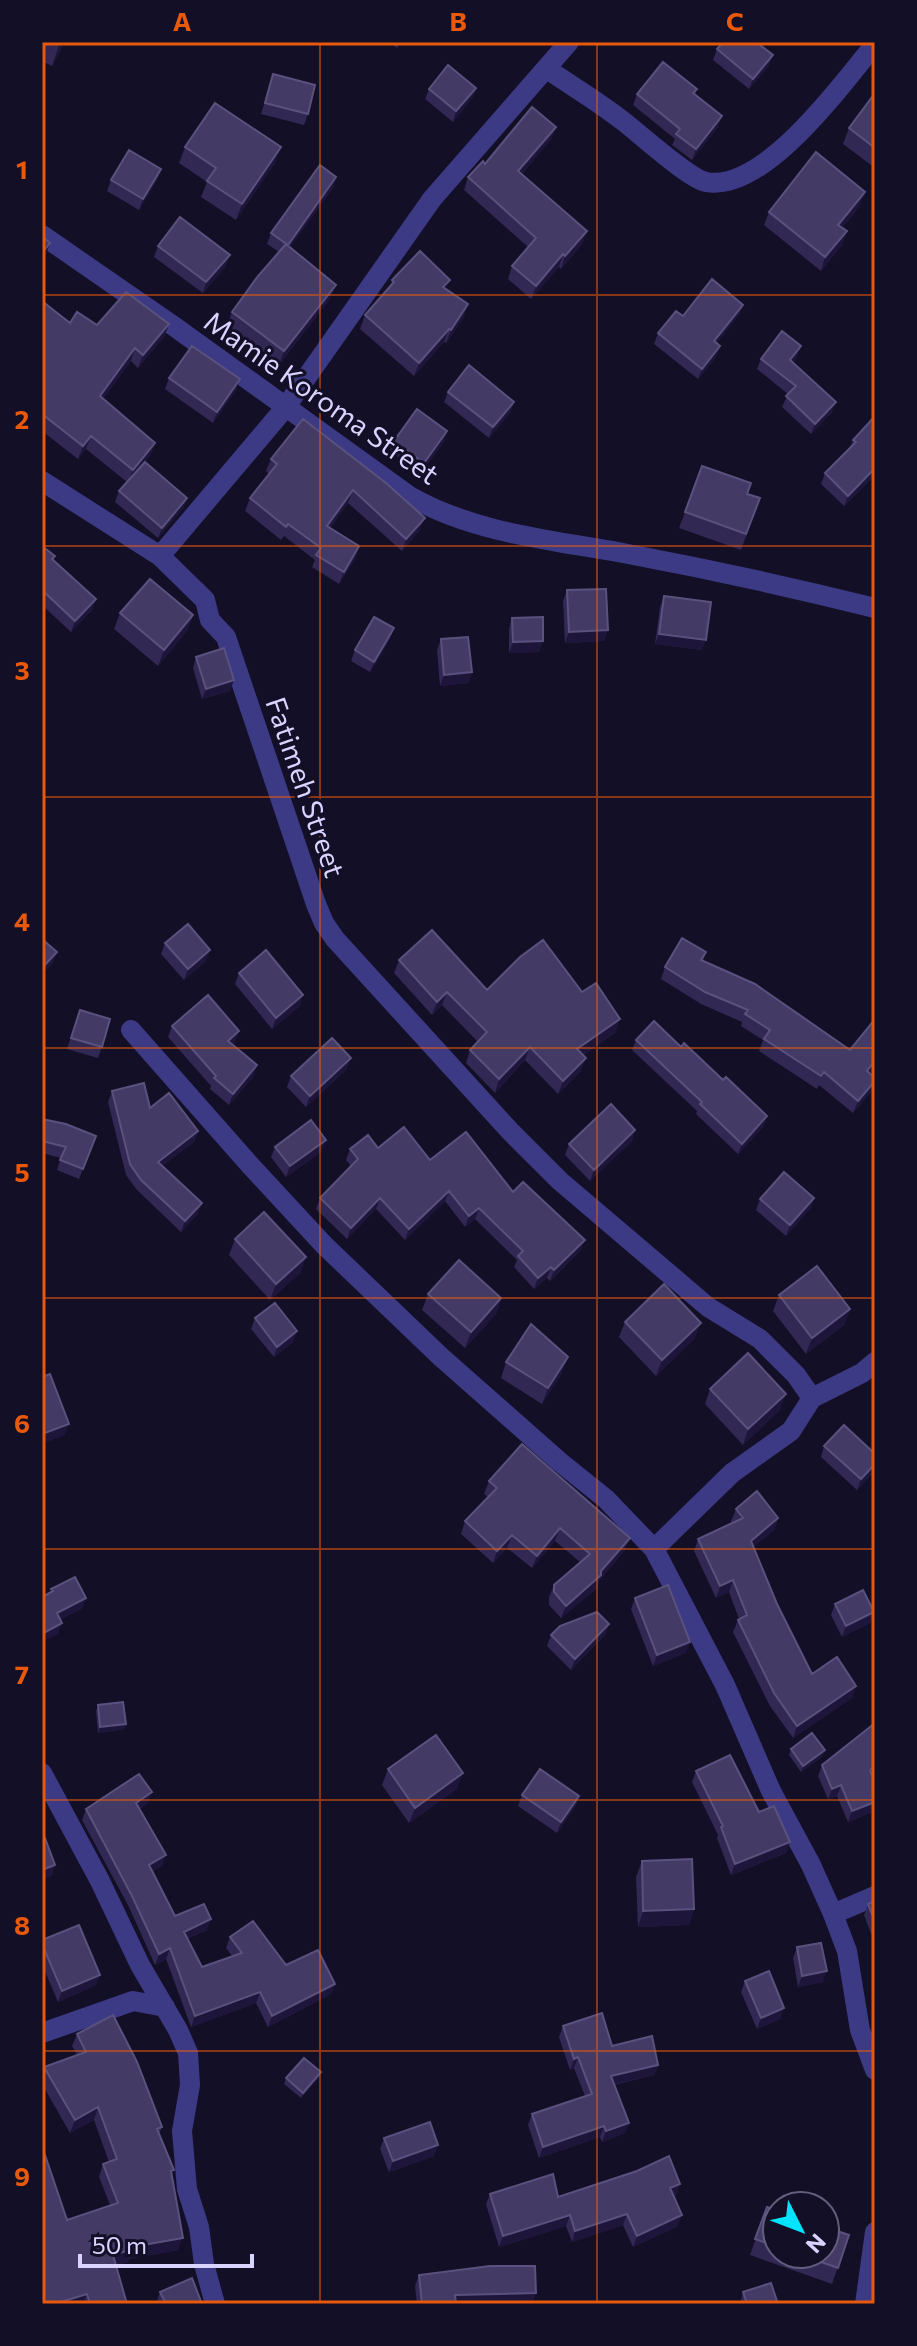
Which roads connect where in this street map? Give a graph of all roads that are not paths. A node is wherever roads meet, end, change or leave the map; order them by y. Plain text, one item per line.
1 (569, 42) edge
2 (875, 44) edge
3 (547, 69) junction
4 (42, 235) edge
5 (285, 408) junction
6 (42, 481) edge
7 (160, 556) junction
8 (875, 608) edge
9 (131, 1030) dead end
10 (875, 1362) edge
11 (812, 1398) junction
12 (654, 1549) junction
13 (42, 1773) edge
14 (875, 1896) edge
15 (833, 1914) junction
16 (165, 2007) junction
17 (42, 2033) edge
18 (875, 2070) edge
19 (875, 2232) edge
20 (215, 2304) edge
21 (865, 2304) edge

1 - 3 street
2 - 3 street
3 - 5 street
4 - 5 street, Mamie Koroma Street
5 - 7 street
5 - 8 street, Mamie Koroma Street
6 - 7 street, Fatimeh Street
7 - 11 street, Fatimeh Street
9 - 12 street
10 - 11 street
11 - 12 street
12 - 15 street
13 - 16 street
14 - 15 street
15 - 18 street
16 - 17 street
16 - 20 street
19 - 21 street

